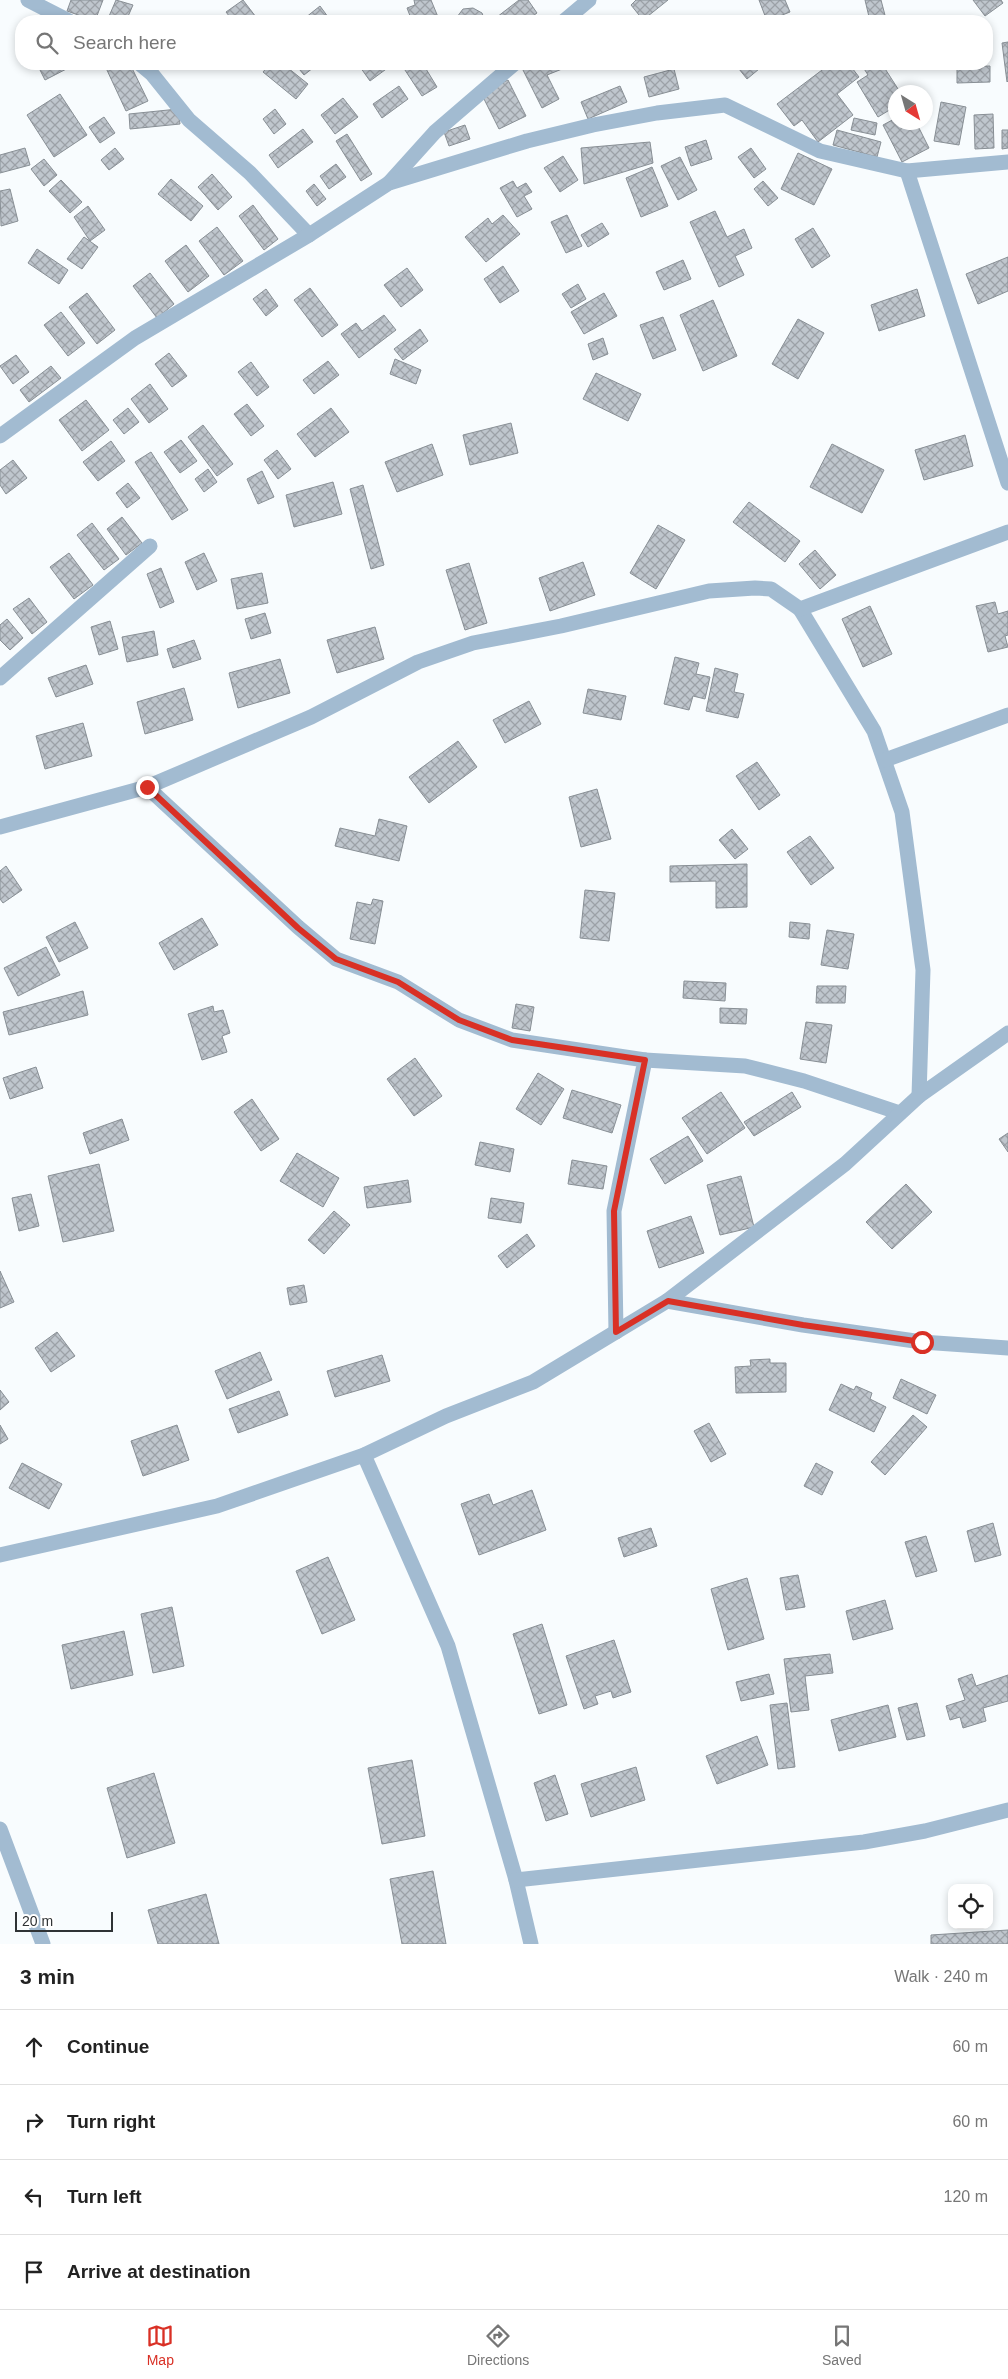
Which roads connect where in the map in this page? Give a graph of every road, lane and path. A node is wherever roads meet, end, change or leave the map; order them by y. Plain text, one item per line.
1 (28, 0) edge
2 (589, 0) edge
3 (57, 15) edge
4 (571, 15) edge
5 (147, 70) edge
6 (507, 70) edge
7 (1008, 162) edge
8 (907, 171) junction
9 (389, 183) junction
10 (308, 235) junction
11 (0, 436) edge
12 (1008, 483) edge
13 (1008, 532) edge
14 (150, 546) dead end
15 (800, 609) junction
16 (0, 678) edge
17 (1008, 715) edge
18 (885, 760) junction
19 (147, 787) junction
20 (0, 827) edge
21 (1008, 1033) edge
22 (645, 1060) junction
23 (919, 1096) junction
24 (900, 1113) junction
25 (668, 1301) junction
26 (616, 1332) junction
27 (1008, 1348) edge
28 (364, 1455) junction
29 (0, 1555) edge
30 (1008, 1810) edge
31 (0, 1830) edge
32 (516, 1880) junction
33 (43, 1944) edge
34 (531, 1944) edge

1 - 3 street
2 - 4 street
5 - 10 street
6 - 9 street
7 - 8 street
8 - 9 street
8 - 12 street
9 - 10 street
10 - 11 street
13 - 15 street
14 - 16 street
15 - 18 street
15 - 19 street
17 - 18 street
18 - 23 street
19 - 20 street
19 - 22 street
21 - 23 street
22 - 24 street
22 - 26 street
23 - 24 street
24 - 25 street
25 - 26 street
25 - 27 street
26 - 28 street
28 - 29 street
28 - 32 street
30 - 32 street
31 - 33 street
32 - 34 street

